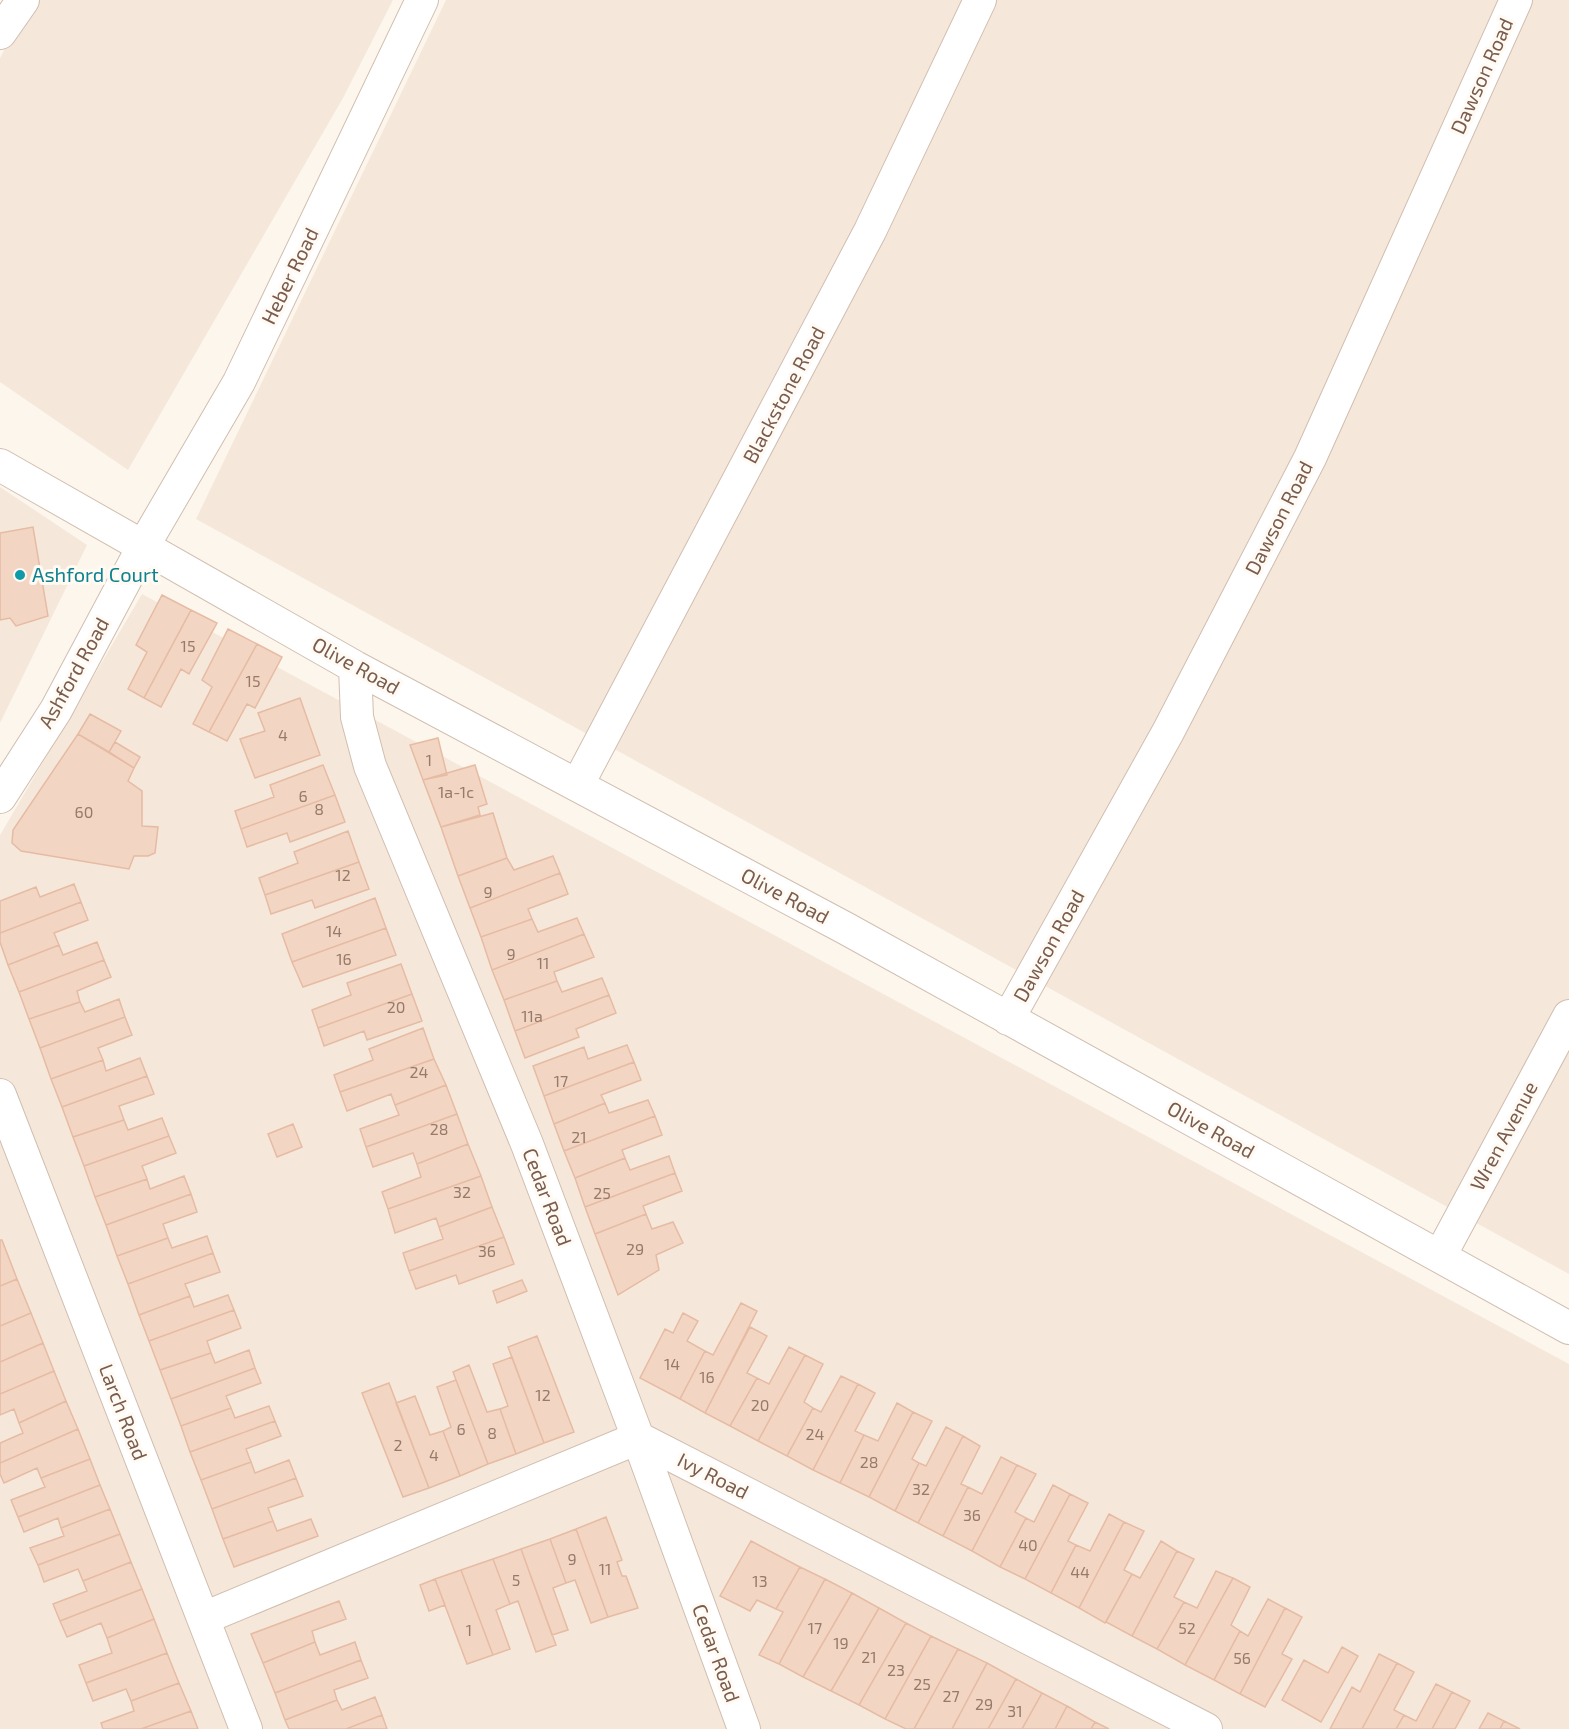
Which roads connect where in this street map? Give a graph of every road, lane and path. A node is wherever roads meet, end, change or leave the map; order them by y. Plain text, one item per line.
1 (22, 0) edge
2 (422, 0) edge
3 (980, 0) edge
4 (1516, 0) edge
5 (0, 33) edge
6 (0, 465) edge
7 (144, 546) junction
8 (355, 667) junction
9 (578, 784) junction
10 (0, 797) edge
11 (1569, 1016) edge
12 (1008, 1019) junction
13 (0, 1095) edge
14 (1440, 1256) junction
15 (1569, 1328) edge
16 (638, 1438) junction
17 (204, 1618) junction
18 (246, 1729) edge
19 (744, 1729) edge
20 (1206, 1729) edge

1 - 5 street
2 - 7 street, Heber Road
3 - 9 street, Blackstone Road
4 - 12 street, Dawson Road
6 - 7 street, Olive Road
7 - 8 street, Olive Road
7 - 10 street, Ashford Road
8 - 9 street, Olive Road
8 - 16 street, Cedar Road
9 - 12 street, Olive Road
11 - 14 street, Wren Avenue
12 - 14 street, Olive Road
13 - 17 street, Larch Road
14 - 15 street, Olive Road
16 - 17 street
16 - 19 street, Cedar Road
16 - 20 street, Ivy Road
17 - 18 street, Larch Road

